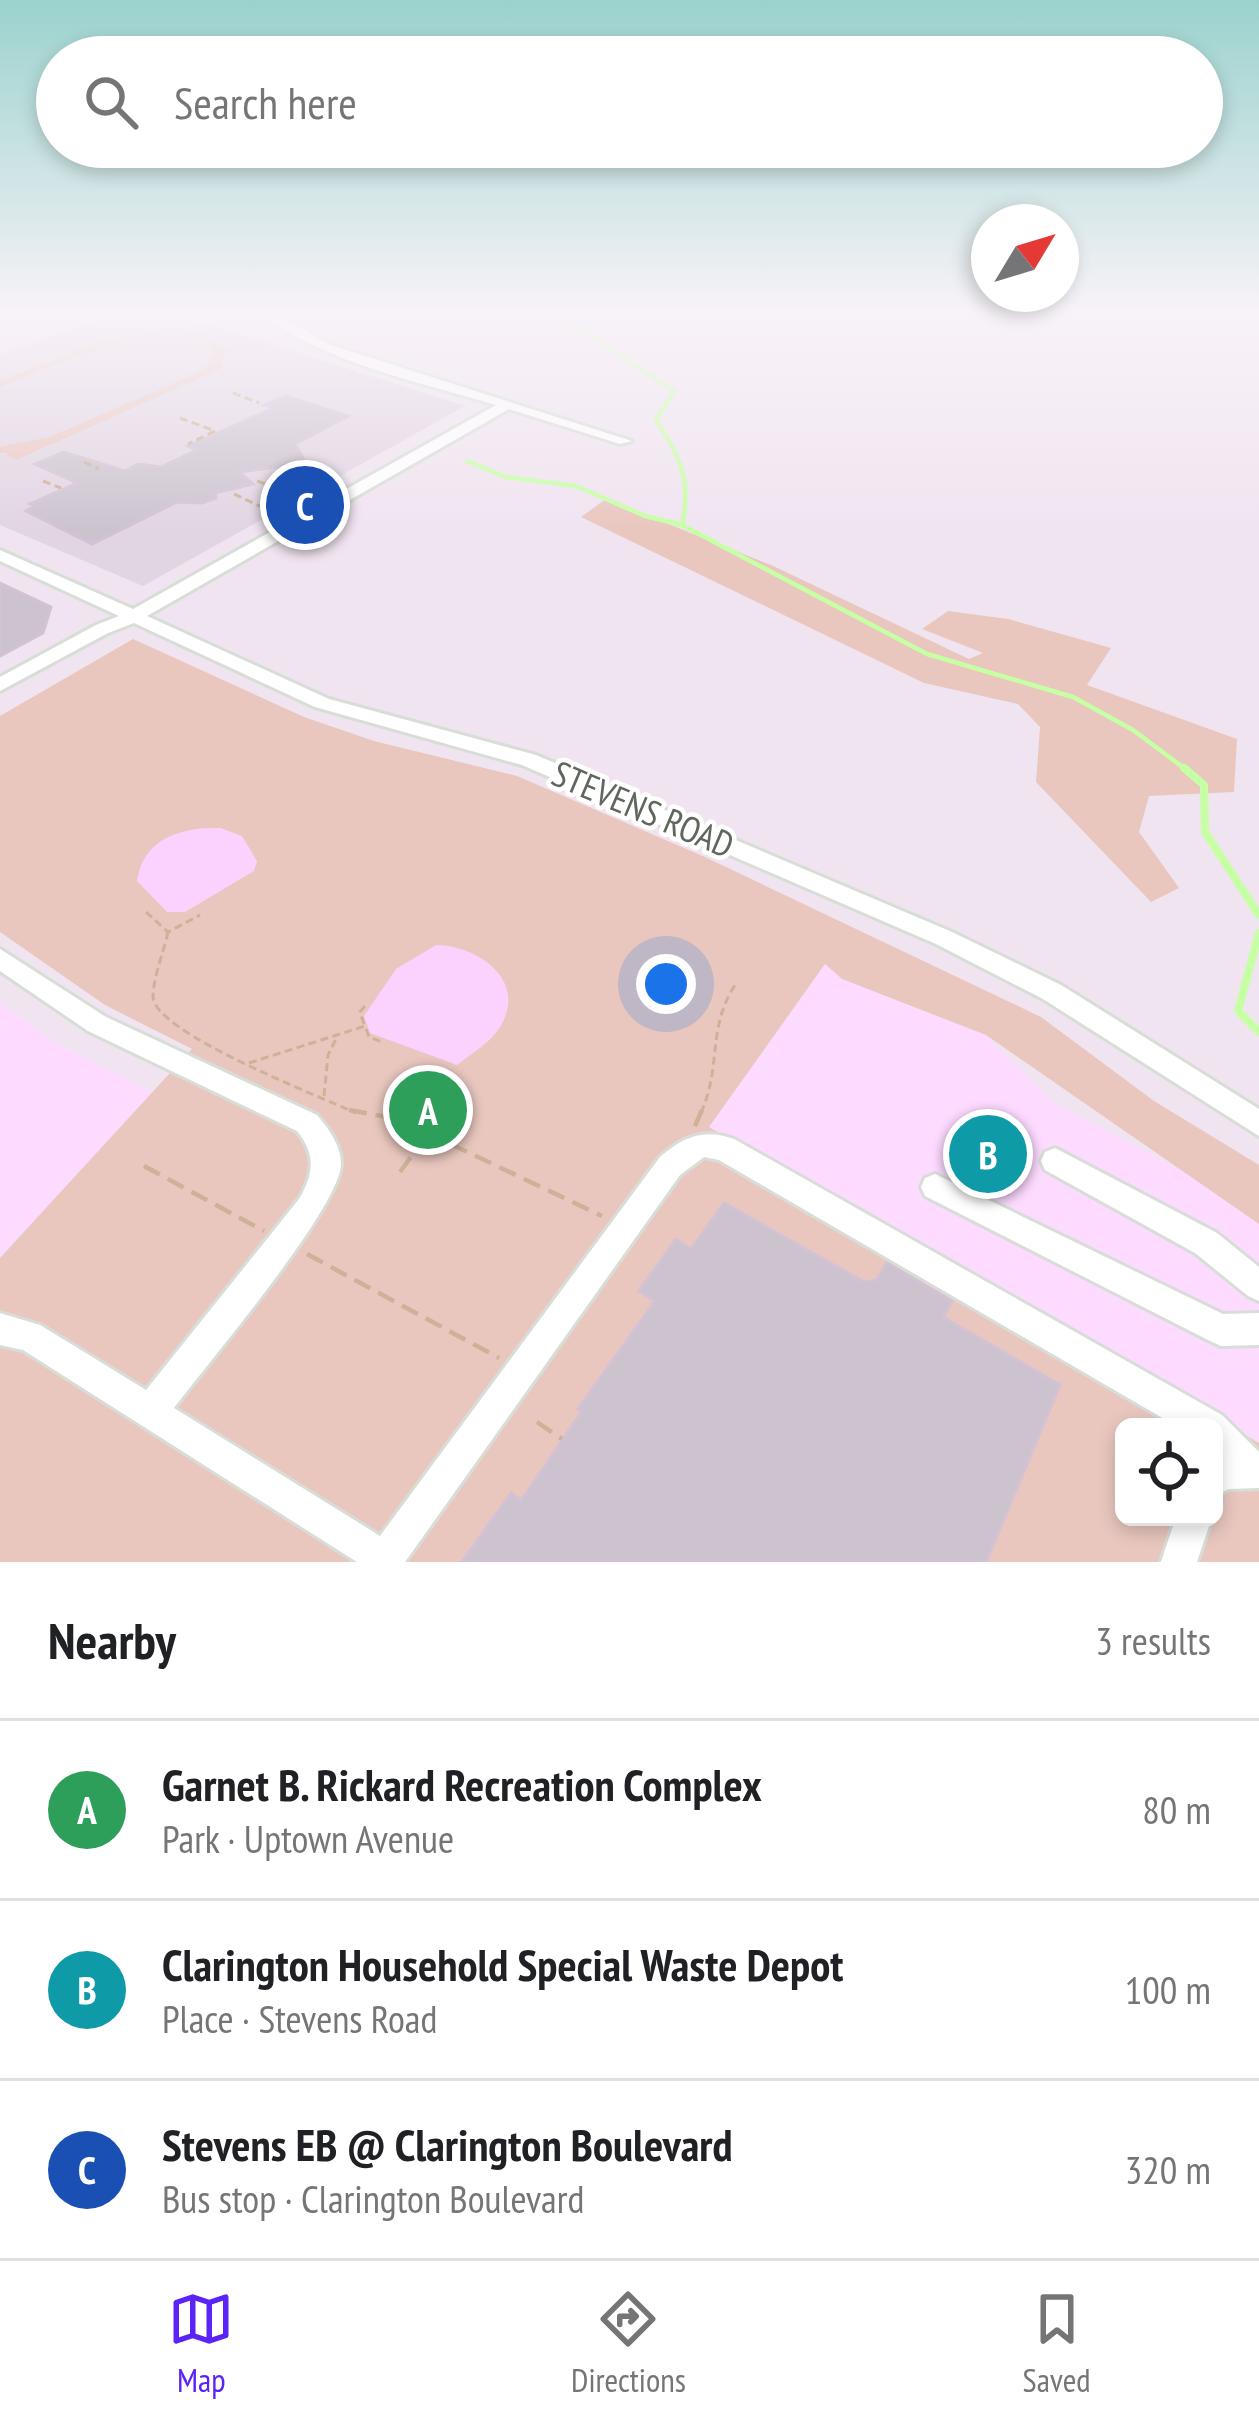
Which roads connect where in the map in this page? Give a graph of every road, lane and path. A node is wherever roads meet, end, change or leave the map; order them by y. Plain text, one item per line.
1 (444, 385) edge
2 (233, 393) dead end
3 (259, 403) dead end
4 (507, 405) junction
5 (180, 418) dead end
6 (625, 440) dead end
7 (188, 444) dead end
8 (84, 462) dead end
9 (99, 469) dead end
10 (43, 481) dead end
11 (257, 482) dead end
12 (61, 488) dead end
13 (234, 494) dead end
14 (310, 499) dead end
15 (299, 524) junction
16 (0, 555) edge
17 (131, 618) junction
18 (0, 686) edge
19 (0, 701) edge
20 (146, 912) dead end
21 (200, 915) dead end
22 (169, 932) junction
23 (0, 958) edge
24 (735, 985) dead end
25 (367, 1004) dead end
26 (365, 1025) junction
27 (338, 1035) junction
28 (382, 1042) dead end
29 (247, 1063) junction
30 (325, 1099) junction
31 (1259, 1124) edge
32 (428, 1133) junction
33 (687, 1150) junction
34 (1055, 1161) dead end
35 (144, 1166) dead end
36 (400, 1172) dead end
37 (935, 1187) dead end
38 (610, 1220) dead end
39 (270, 1235) dead end
40 (295, 1248) dead end
41 (1259, 1286) edge
42 (0, 1328) edge
43 (1259, 1329) edge
44 (509, 1363) dead end
45 (150, 1412) junction
46 (1195, 1418) edge
47 (537, 1422) dead end
48 (1223, 1438) edge
49 (562, 1439) dead end
50 (1256, 1470) edge
51 (1223, 1472) edge
52 (1191, 1526) edge
53 (384, 1561) edge
54 (1179, 1562) edge

1 - 4 street
2 - 3 path
4 - 6 street
4 - 15 street
5 - 7 path
8 - 9 path
10 - 12 path
11 - 14 path
13 - 15 path
15 - 17 street
16 - 17 street, STEVENS ROAD
17 - 18 street
17 - 19 street
17 - 31 street, STEVENS ROAD
20 - 22 path
21 - 22 path
22 - 29 path
23 - 45 street
24 - 33 path
25 - 26 path
26 - 27 path
26 - 28 path
27 - 29 path
27 - 30 path
29 - 30 path
30 - 32 path
32 - 36 path
32 - 38 path
33 - 46 street
33 - 53 street
34 - 41 street
35 - 39 path
37 - 43 street
40 - 44 path
42 - 45 street
45 - 53 street
47 - 49 path
48 - 50 street
50 - 51 street
52 - 54 street

